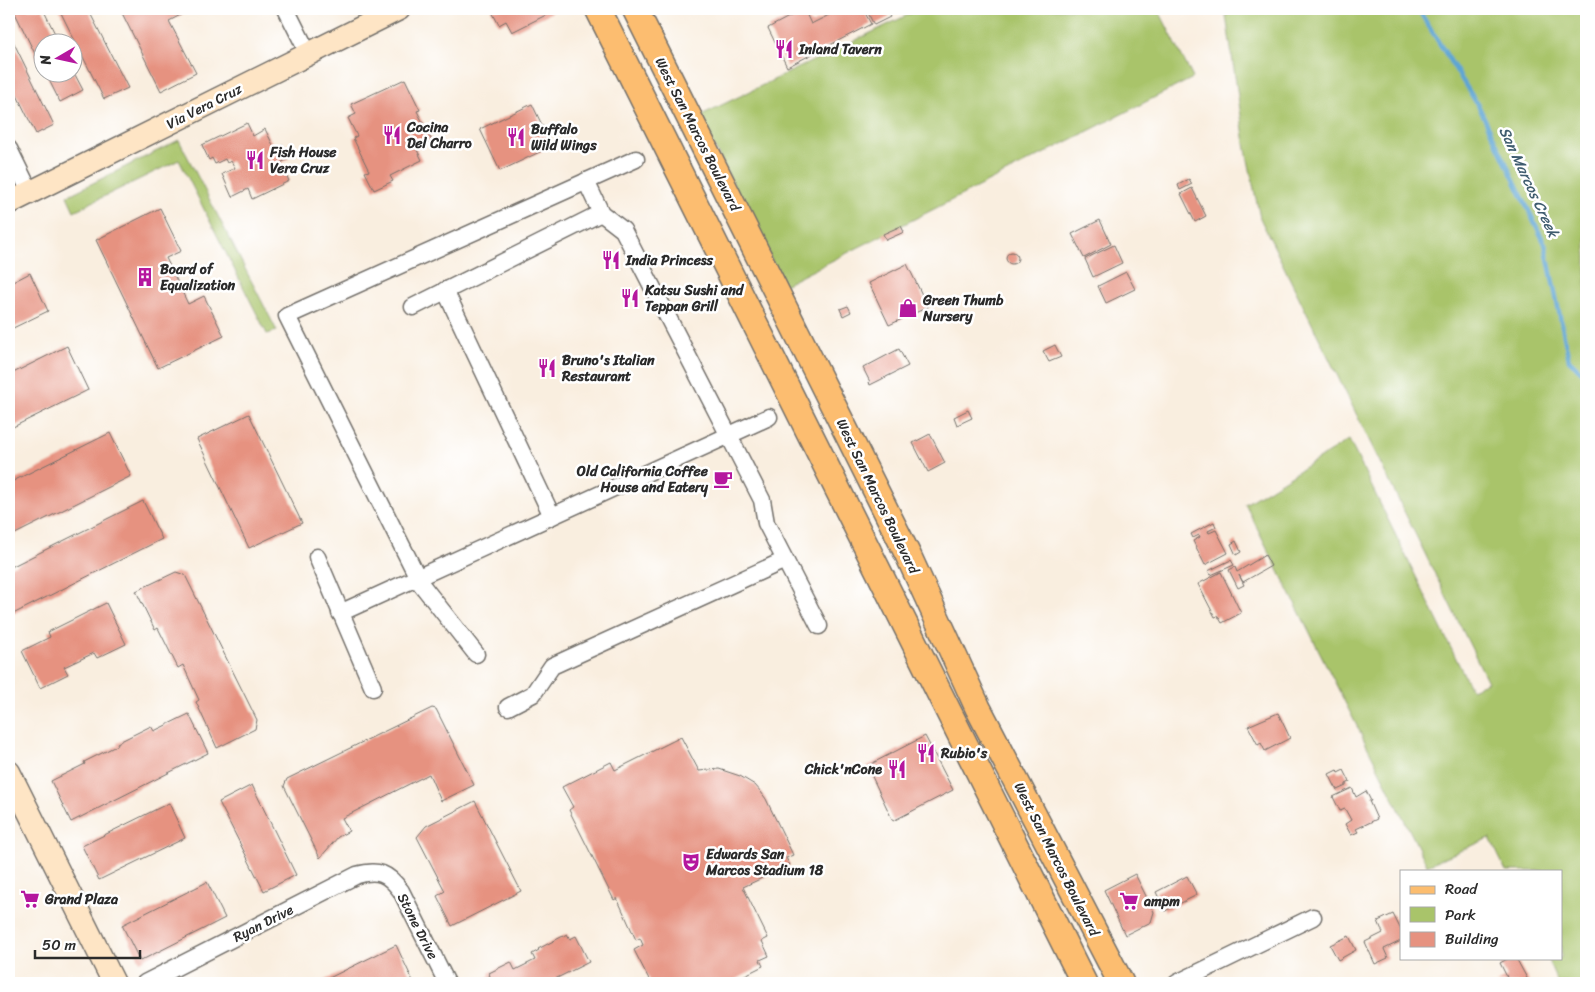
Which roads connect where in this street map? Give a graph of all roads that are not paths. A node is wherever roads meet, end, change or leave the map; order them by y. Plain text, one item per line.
1 (286, 9) edge
2 (399, 9) edge
3 (598, 9) edge
4 (635, 9) edge
5 (308, 53) junction
6 (9, 149) edge
7 (636, 159) dead end
8 (586, 181) junction
9 (30, 192) junction
10 (9, 203) edge
11 (601, 213) junction
12 (445, 290) junction
13 (413, 307) dead end
14 (826, 391) junction
15 (796, 405) junction
16 (769, 417) dead end
17 (728, 436) junction
18 (552, 516) junction
19 (317, 557) dead end
20 (785, 560) junction
21 (418, 577) junction
22 (340, 612) junction
23 (819, 626) dead end
24 (476, 654) dead end
25 (931, 677) junction
26 (373, 688) dead end
27 (508, 707) dead end
28 (9, 772) edge
29 (1027, 801) junction
30 (383, 874) joint
31 (1314, 917) dead end
32 (114, 983) edge
33 (145, 983) edge
34 (447, 983) edge
35 (1084, 983) edge
36 (1121, 983) edge
37 (1177, 983) edge

1 - 5 street
2 - 5 main road, Via Vera Cruz
3 - 15 main road
4 - 14 main road, West San Marcos Boulevard
5 - 9 main road, Via Vera Cruz
6 - 9 street
7 - 8 street
8 - 11 street
8 - 21 street
9 - 10 main road, Via Vera Cruz
11 - 12 street
11 - 17 street
12 - 13 street
12 - 18 street
14 - 15 main road
14 - 29 main road, West San Marcos Boulevard
15 - 25 main road
16 - 17 street
17 - 18 street
17 - 20 street
18 - 21 street
19 - 22 street
20 - 23 street
20 - 27 street
21 - 22 street
21 - 24 street
22 - 26 street
25 - 29 main road
25 - 35 main road
28 - 32 main road
29 - 36 main road, West San Marcos Boulevard
30 - 33 street, Ryan Drive
30 - 34 street, Stone Drive
31 - 37 street

